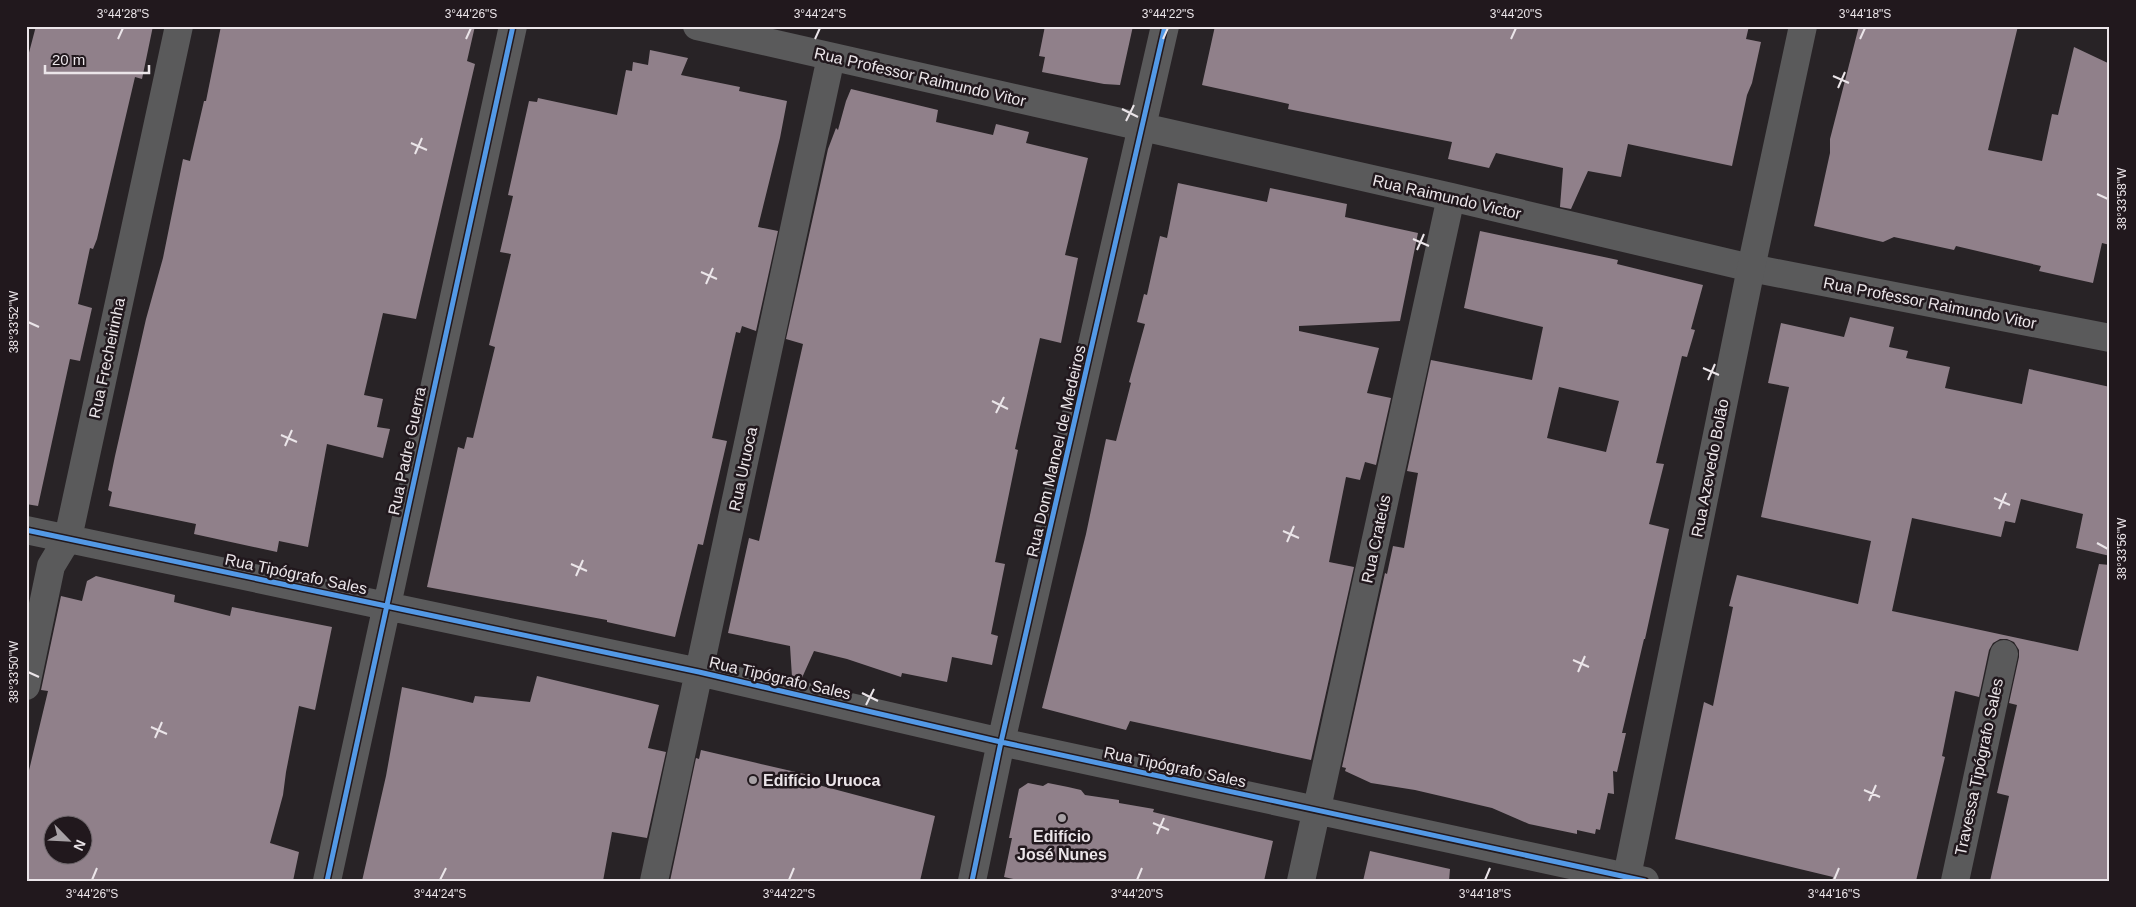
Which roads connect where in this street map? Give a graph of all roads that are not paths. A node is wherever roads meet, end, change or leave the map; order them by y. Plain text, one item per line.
1 (179, 26) edge
2 (513, 26) edge
3 (697, 26) edge
4 (1165, 26) edge
5 (1803, 26) edge
6 (831, 56) junction
7 (1143, 128) junction
8 (1451, 197) junction
9 (1751, 268) junction
10 (2110, 338) edge
11 (26, 530) edge
12 (68, 538) junction
13 (386, 605) junction
14 (2004, 654) dead end
15 (699, 672) junction
16 (26, 686) edge
17 (1001, 742) junction
18 (1316, 810) junction
19 (1633, 879) edge
20 (327, 881) edge
21 (654, 881) edge
22 (972, 881) edge
23 (1301, 881) edge
24 (1955, 881) edge

1 - 12 street, Rua Frecheirinha
2 - 13 street, Rua Padre Guerra
3 - 6 street, Rua Professor Raimundo Vitor
4 - 7 street, Rua Dom Manoel de Medeiros
5 - 9 street, Rua Azevedo Bolão
6 - 7 street, Rua Professor Raimundo Vitor
6 - 15 street, Rua Uruoca
7 - 8 street, Rua Raimundo Victor
7 - 17 street, Rua Dom Manoel de Medeiros
8 - 9 street, Rua Raimundo Victor
8 - 18 street, Rua Crateús
9 - 10 street, Rua Professor Raimundo Vitor
9 - 19 street, Rua Azevedo Bolão
11 - 12 street, Rua Tipógrafo Sales
12 - 13 street, Rua Tipógrafo Sales
12 - 16 street, Rua Frecheirinha
13 - 15 street, Rua Tipógrafo Sales
13 - 20 street, Rua Padre Guerra
14 - 24 street, Travessa Tipógrafo Sales
15 - 17 street, Rua Tipógrafo Sales
15 - 21 street, Rua Uruoca
17 - 18 street, Rua Tipógrafo Sales
17 - 22 street, Rua Dom Manoel de Medeiros
18 - 19 street, Rua Tipógrafo Sales
18 - 23 street, Rua Crateús

